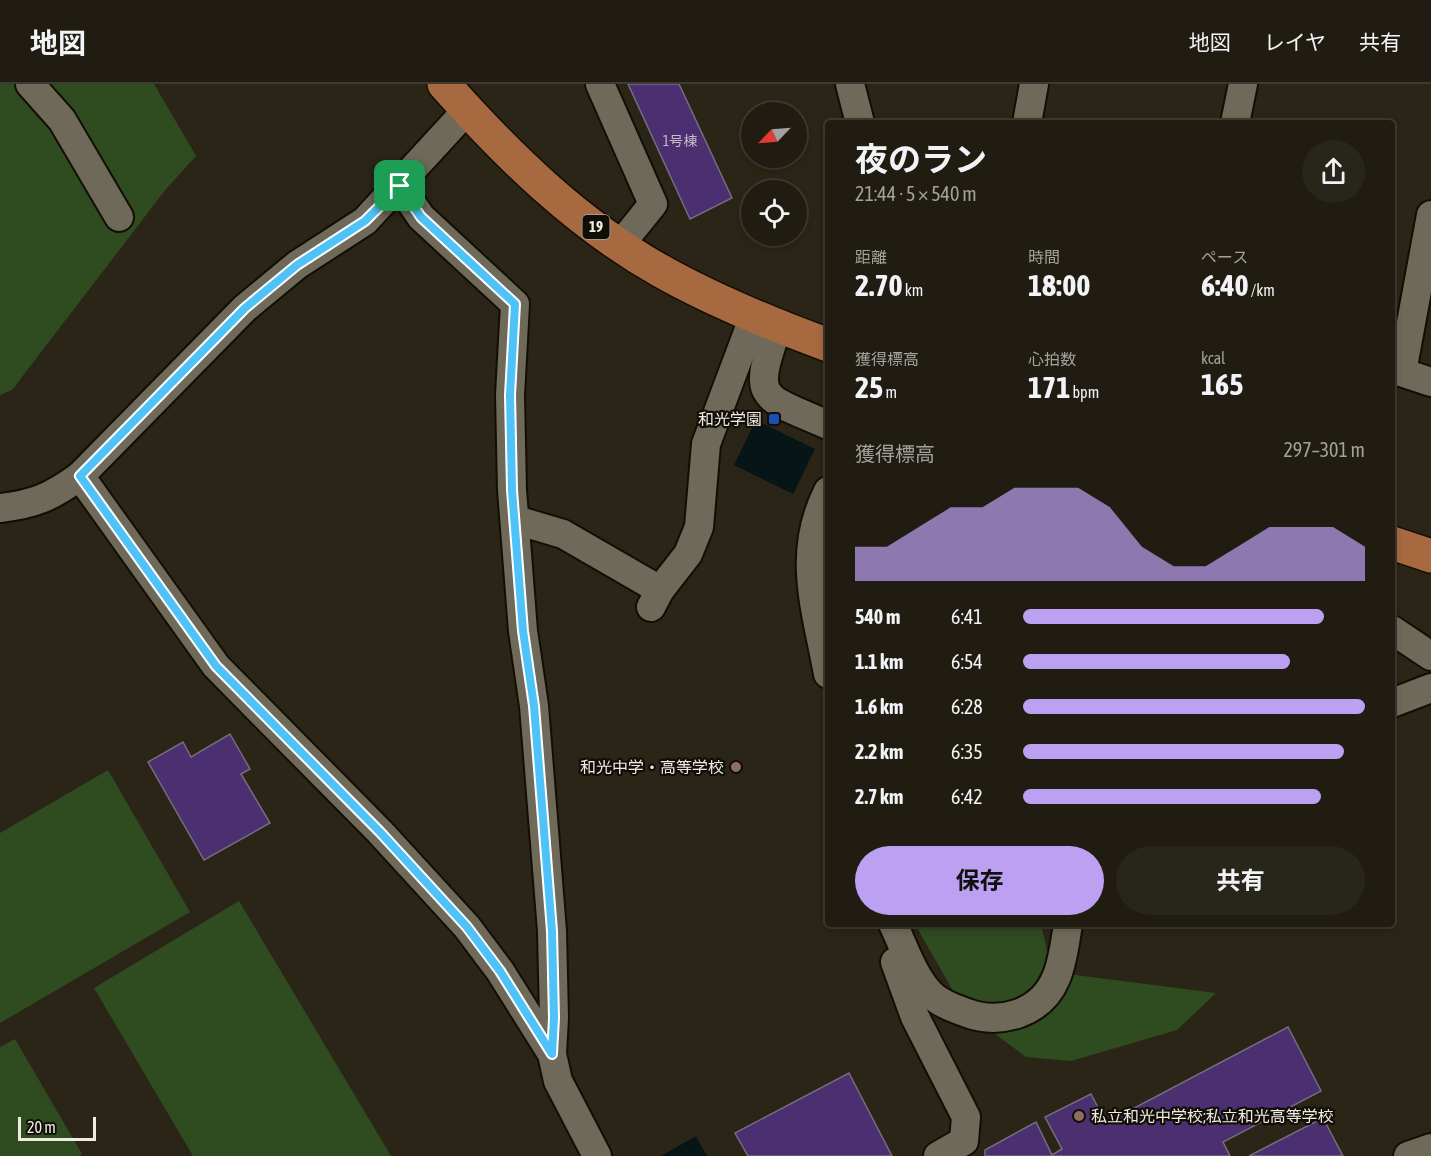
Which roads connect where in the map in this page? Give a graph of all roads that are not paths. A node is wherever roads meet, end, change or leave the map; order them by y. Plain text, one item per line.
1 (30, 84) edge
2 (444, 84) edge
3 (600, 84) edge
4 (850, 84) edge
5 (1034, 84) edge
6 (1244, 84) edge
7 (467, 110) junction
8 (859, 120) edge
9 (1028, 120) edge
10 (1236, 120) edge
11 (400, 186) junction
12 (1431, 215) edge
13 (119, 217) dead end
14 (620, 245) junction
15 (766, 322) junction
16 (825, 344) edge
17 (1397, 370) edge
18 (1431, 382) edge
19 (825, 424) edge
20 (80, 476) junction
21 (825, 497) edge
22 (0, 508) edge
23 (516, 520) junction
24 (1395, 544) edge
25 (1431, 556) edge
26 (1395, 632) edge
27 (825, 655) edge
28 (1431, 656) edge
29 (1431, 688) edge
30 (1395, 702) edge
31 (881, 927) edge
32 (894, 927) edge
33 (1067, 927) edge
34 (552, 1054) junction
35 (1431, 1148) edge
36 (597, 1156) edge
37 (938, 1156) edge
38 (1408, 1156) edge

1 - 13 street
2 - 7 main road, 19
3 - 14 street
4 - 8 street
5 - 9 street
6 - 10 street
7 - 11 street
7 - 14 main road, 19
11 - 20 street
11 - 23 street
12 - 17 street
14 - 15 main road, 19
15 - 16 main road, 19
15 - 19 street
15 - 23 street
17 - 18 street
20 - 22 street
20 - 34 street
21 - 27 street
23 - 34 street
24 - 25 main road
26 - 28 street
29 - 30 street
31 - 37 street
32 - 33 street
34 - 36 street
35 - 38 street

